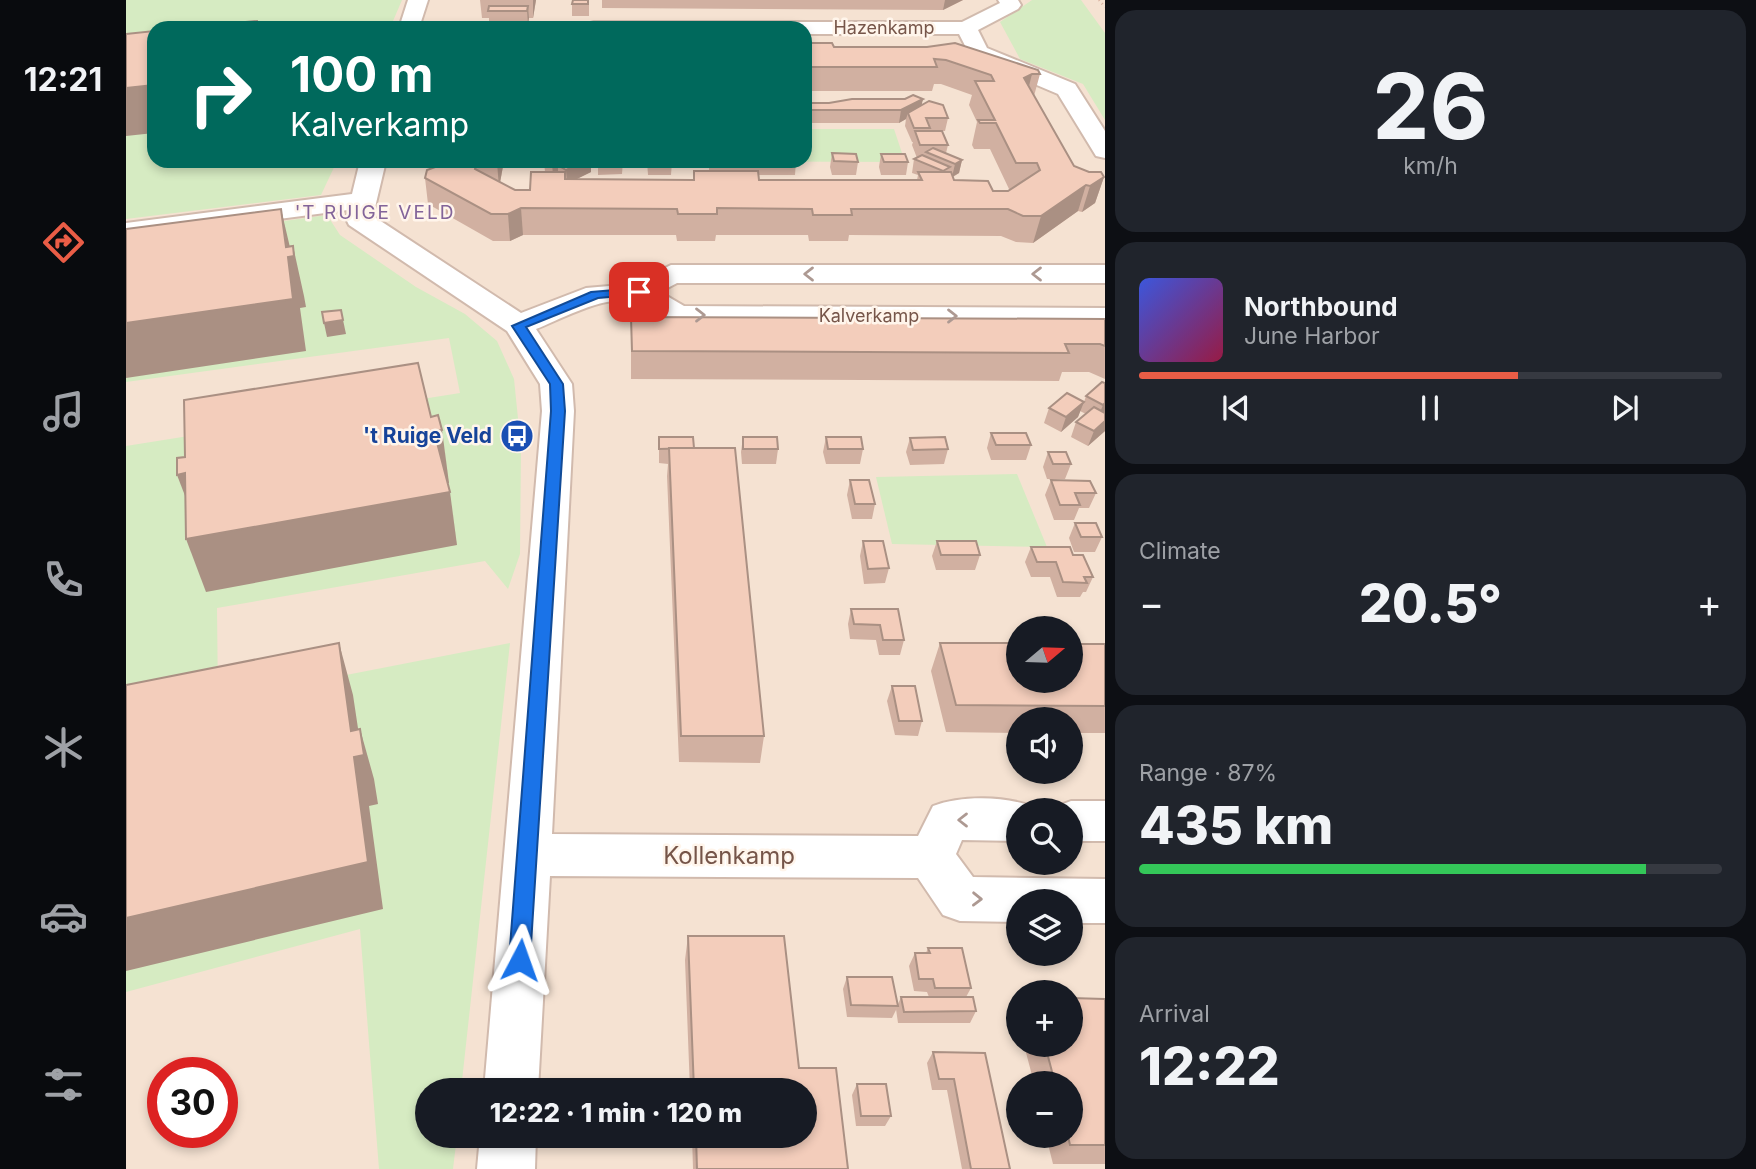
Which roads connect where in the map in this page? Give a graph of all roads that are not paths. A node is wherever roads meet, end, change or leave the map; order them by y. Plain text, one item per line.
1 (418, 0) edge
2 (1008, 0) edge
3 (411, 21) edge
4 (812, 29) edge
5 (966, 29) junction
6 (952, 52) edge
7 (979, 52) junction
8 (1105, 151) edge
9 (371, 168) edge
10 (363, 200) junction
11 (126, 231) edge
12 (1105, 274) edge
13 (639, 292) junction
14 (1105, 317) edge
15 (518, 326) junction
16 (1006, 821) edge
17 (1083, 821) edge
18 (1105, 821) edge
19 (527, 855) junction
20 (931, 858) junction
21 (1105, 901) edge
22 (512, 1078) edge
23 (507, 1148) edge
24 (506, 1169) edge

1 - 3 street
2 - 5 street
4 - 5 street, Hazenkamp
5 - 7 street
6 - 7 street, Hazenkamp
7 - 8 street
9 - 10 street
10 - 11 street
10 - 15 street
12 -> 13 street, Kalverkamp
13 -> 14 street, Kalverkamp
13 - 15 street, Kalverkamp
15 - 19 street
16 -> 20 street
17 - 18 street
19 - 20 street, Kollenkamp
19 - 22 street
20 -> 21 street
23 - 24 street

